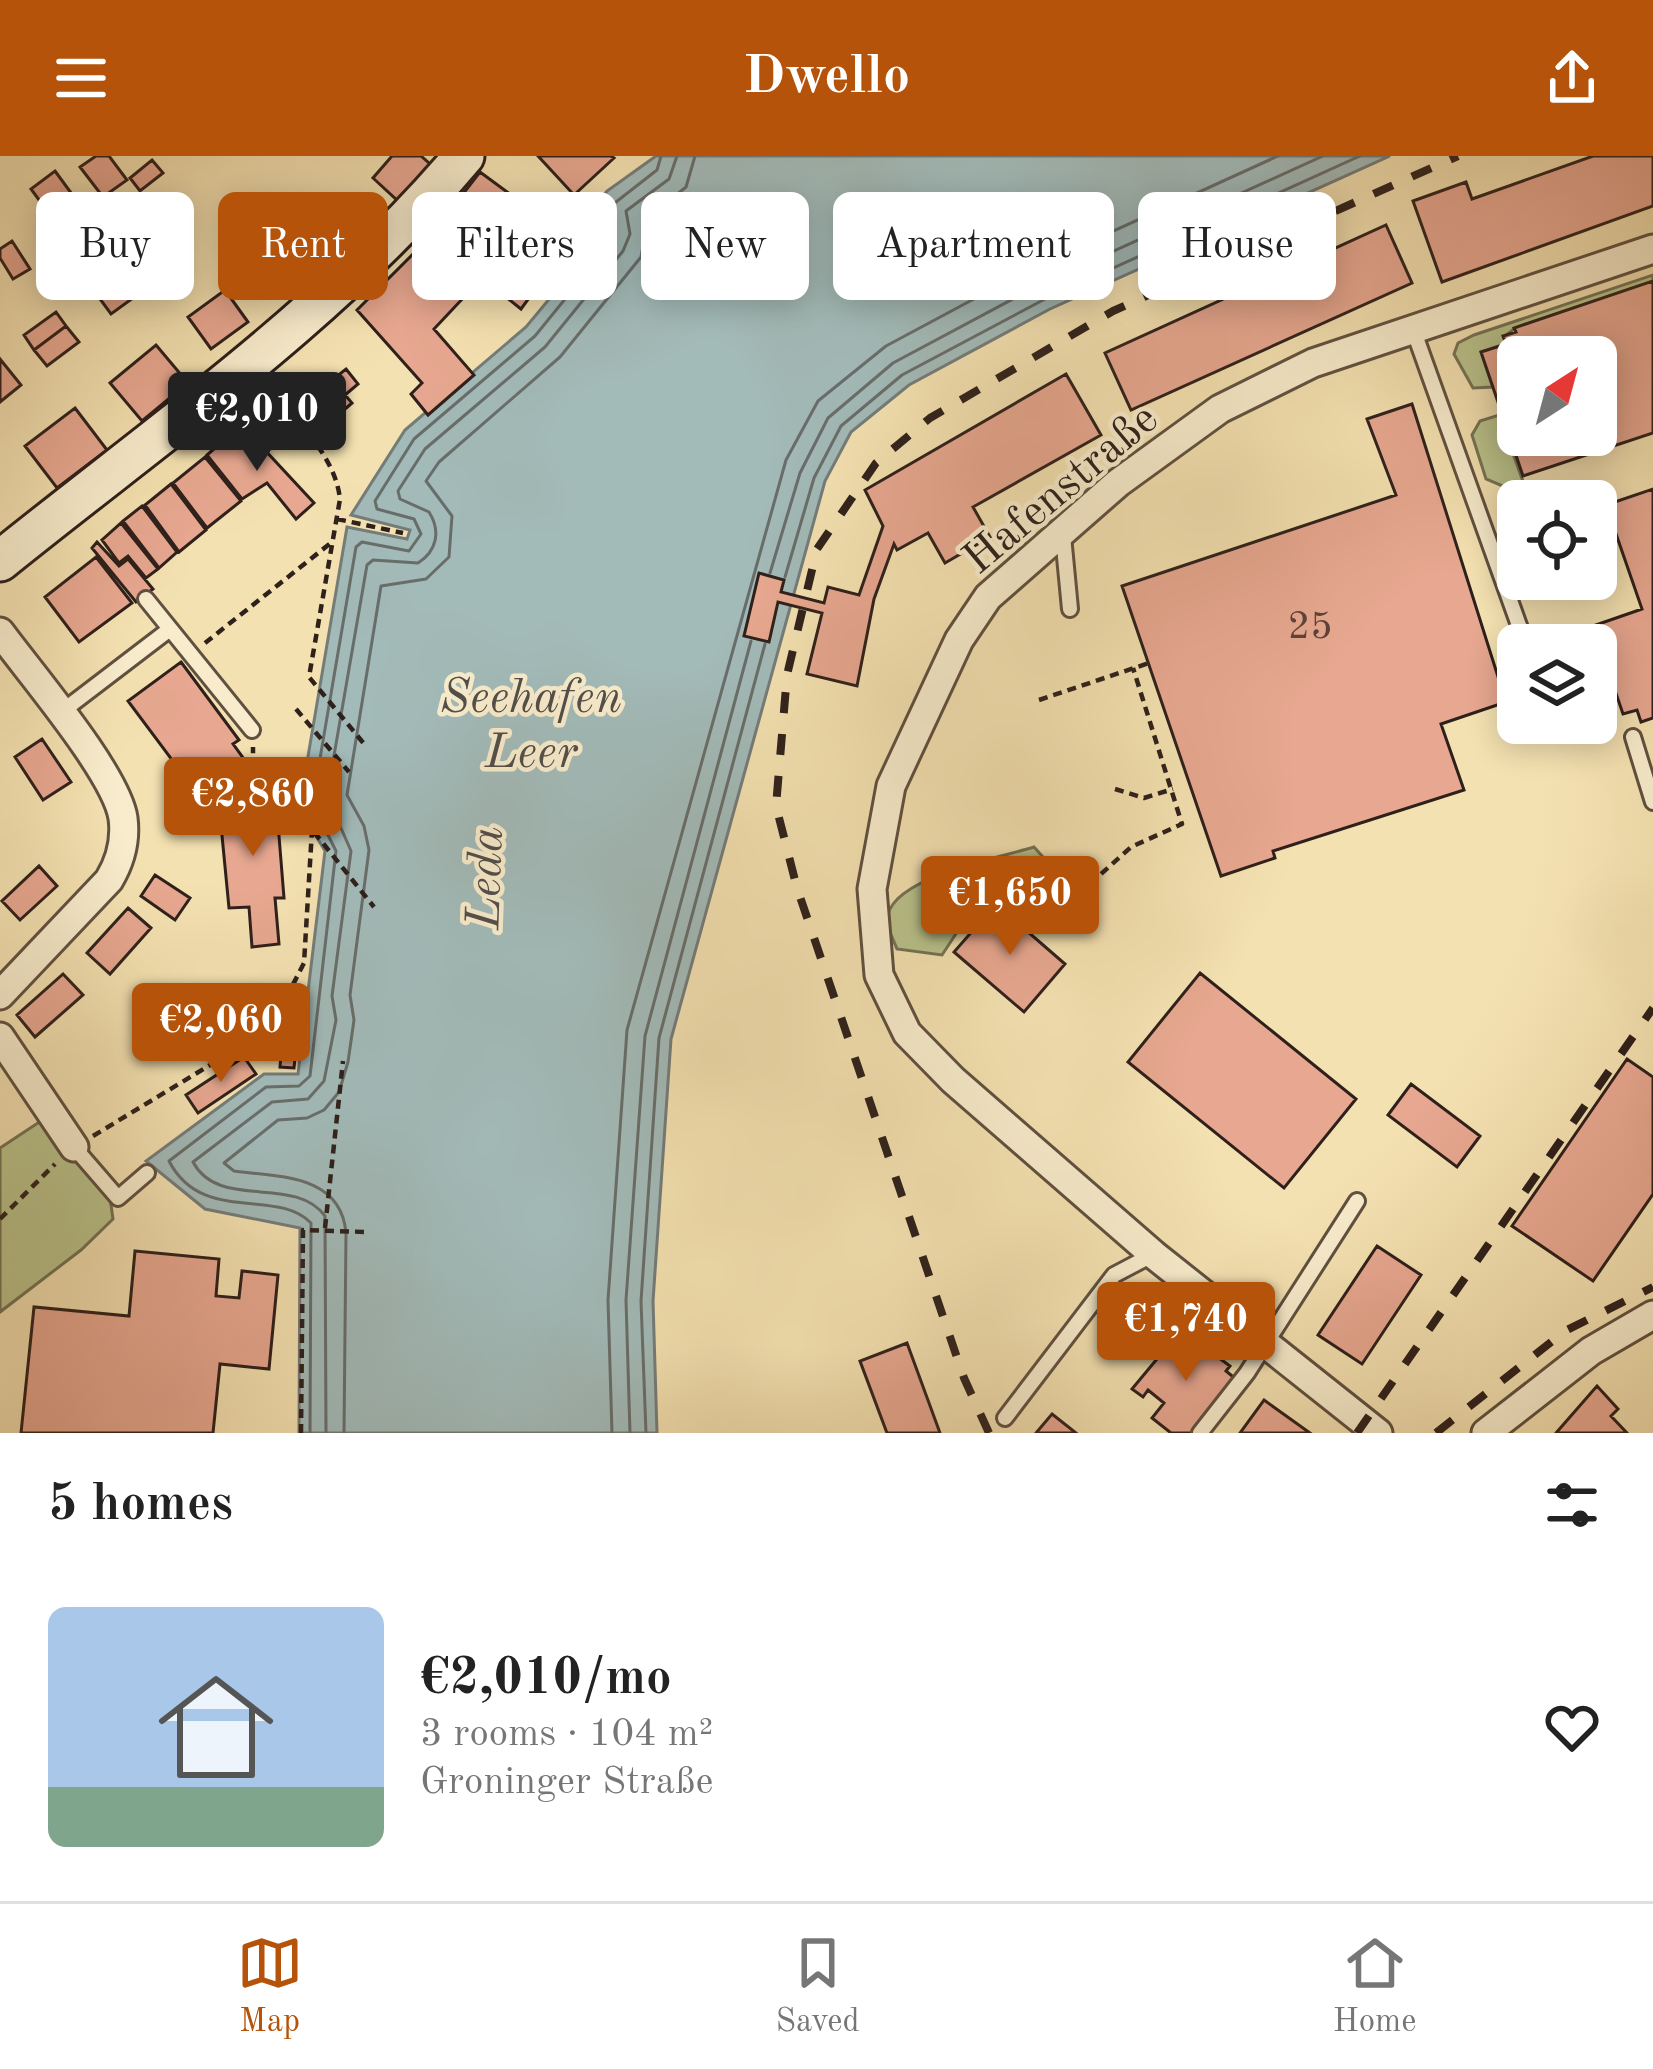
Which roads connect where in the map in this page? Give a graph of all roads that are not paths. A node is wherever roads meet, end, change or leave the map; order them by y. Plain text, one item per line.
1 (464, 156) edge
2 (1653, 249) edge
3 (1414, 329) junction
4 (1063, 531) junction
5 (0, 561) edge
6 (146, 599) dead end
7 (1070, 609) dead end
8 (1519, 624) edge
9 (170, 628) junction
10 (0, 632) edge
11 (59, 713) junction
12 (252, 730) road end
13 (1633, 736) dead end
14 (1653, 802) edge
15 (0, 995) edge
16 (0, 1037) edge
17 (74, 1148) joint
18 (147, 1173) dead end
19 (1357, 1201) dead end
20 (1154, 1255) junction
21 (1653, 1315) edge
22 (1263, 1344) junction
23 (1005, 1418) dead end
24 (1201, 1433) edge
25 (1378, 1433) edge
26 (1486, 1433) edge

1 - 5 street
2 - 3 street, Hafenstraße
3 - 4 street, Hafenstraße
3 - 8 lane
4 - 7 lane
4 - 20 street, Hafenstraße
6 - 9 lane
9 - 11 lane
9 - 12 lane
10 - 11 street
11 - 15 street
13 - 14 lane
16 - 17 street
17 - 18 lane
19 - 22 lane
20 - 22 street, Hafenstraße
20 - 23 lane
21 - 26 street
22 - 24 lane
22 - 25 street, Hafenstraße

